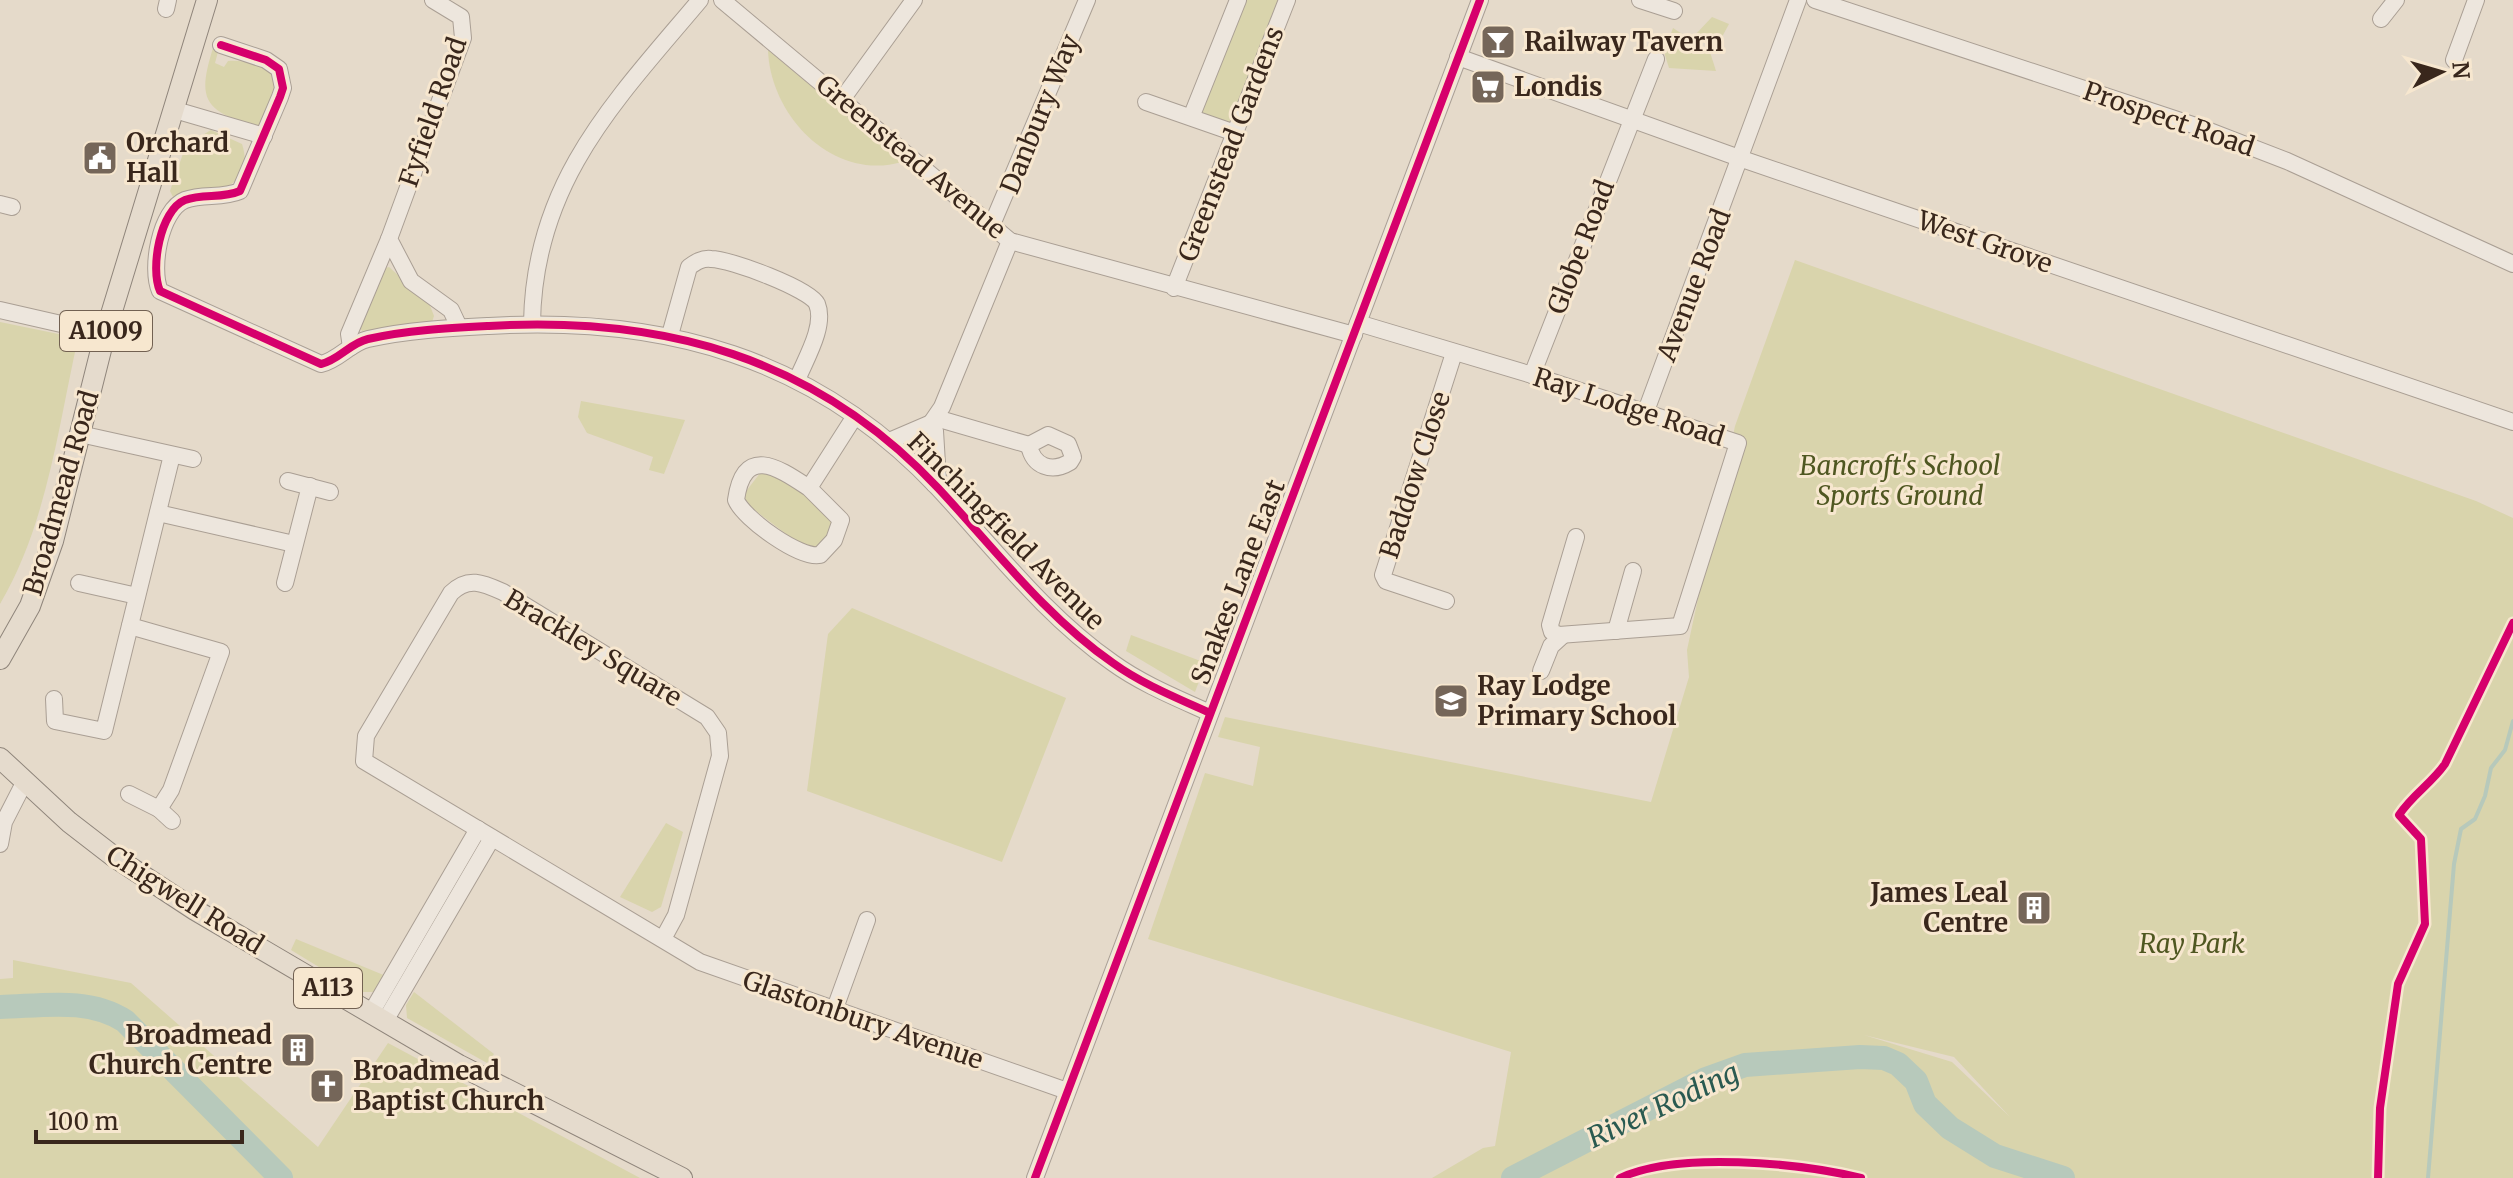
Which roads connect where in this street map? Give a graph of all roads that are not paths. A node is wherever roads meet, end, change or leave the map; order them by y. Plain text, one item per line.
1 (207, 0) edge
2 (433, 0) edge
3 (700, 0) edge
4 (722, 0) edge
5 (914, 0) edge
6 (1087, 0) edge
7 (1238, 0) edge
8 (1287, 0) edge
9 (1480, 0) edge
10 (1640, 0) edge
11 (1798, 0) edge
12 (1815, 0) edge
13 (2396, 0) edge
14 (2476, 0) edge
15 (1674, 11) edge
16 (2381, 19) dead end
17 (221, 45) dead end
18 (1458, 57) junction
19 (1656, 59) dead end
20 (2454, 60) dead end
21 (843, 98) junction
22 (1146, 102) dead end
23 (175, 110) junction
24 (1192, 115) junction
25 (1630, 119) junction
26 (1235, 133) junction
27 (264, 136) junction
28 (1742, 159) junction
29 (991, 227) junction
30 (389, 239) junction
31 (1010, 241) junction
32 (2513, 264) edge
33 (1174, 288) junction
34 (0, 310) edge
35 (532, 323) junction
36 (459, 327) junction
37 (1356, 329) junction
38 (105, 334) junction
39 (670, 335) junction
40 (351, 347) junction
41 (1454, 353) junction
42 (1532, 375) junction
43 (797, 380) junction
44 (1646, 411) junction
45 (855, 416) junction
46 (934, 421) junction
47 (2513, 422) edge
48 (80, 434) junction
49 (889, 441) junction
50 (1029, 445) dead end
51 (172, 455) junction
52 (193, 459) dead end
53 (288, 481) dead end
54 (934, 484) junction
55 (310, 486) junction
56 (809, 488) junction
57 (330, 492) dead end
58 (158, 513) junction
59 (1576, 537) dead end
60 (294, 544) junction
61 (1633, 571) dead end
62 (79, 583) dead end
63 (285, 583) dead end
64 (137, 596) junction
65 (1446, 601) dead end
66 (130, 626) junction
67 (1616, 631) junction
68 (1561, 635) junction
69 (0, 659) edge
70 (1541, 671) dead end
71 (54, 699) dead end
72 (1210, 713) junction
73 (0, 758) edge
74 (25, 781) junction
75 (129, 794) dead end
76 (159, 809) junction
77 (2, 821) edge
78 (172, 821) dead end
79 (485, 834) junction
80 (0, 844) edge
81 (867, 920) dead end
82 (663, 939) junction
83 (834, 1011) junction
84 (378, 1017) junction
85 (1067, 1091) junction
86 (682, 1178) edge
87 (1035, 1178) edge

1 - 23 main road, Broadmead Road / A1009
2 - 30 street, Fyfield Road
3 - 35 street
4 - 21 street, Greenstead Avenue
5 - 21 street
6 - 29 street, Danbury Way
7 - 24 street
8 - 26 street, Greenstead Gardens
9 - 18 street, Snakes Lane East
10 - 15 street
11 - 28 street, Avenue Road
12 - 32 street, Prospect Road
13 - 16 street
14 - 20 street
17 - 27 street
18 - 25 street, West Grove
18 - 37 street, Snakes Lane East
19 - 25 street, Globe Road
21 - 29 street, Greenstead Avenue
22 - 24 street
23 - 27 street
23 - 38 main road, Broadmead Road / A1009
24 - 26 street
25 - 28 street, West Grove
25 - 42 street, Globe Road
26 - 33 street, Greenstead Gardens
27 - 40 street, Finchingfield Avenue
28 - 44 street, Avenue Road
28 - 47 street, West Grove
29 - 31 street, Greenstead Avenue
30 - 36 street
30 - 40 street, Fyfield Road
31 - 33 street, Greenstead Avenue
31 - 46 street
33 - 37 street, Greenstead Avenue
34 - 38 street
35 - 36 street, Finchingfield Avenue
35 - 39 street, Finchingfield Avenue
36 - 40 street, Finchingfield Avenue
37 - 41 street, Ray Lodge Road
37 - 72 street, Snakes Lane East
38 - 48 main road, Broadmead Road / A1009
39 - 43 street, Finchingfield Avenue
39 - 43 street
41 - 42 street, Ray Lodge Road
41 - 65 street, Baddow Close
42 - 44 street, Ray Lodge Road
43 - 45 street, Finchingfield Avenue
44 - 67 street, Ray Lodge Road
45 - 49 street, Finchingfield Avenue
45 - 56 street
46 - 49 street
46 - 50 street
46 - 54 street
48 - 51 street
48 - 69 main road, Broadmead Road / A1009
49 - 54 street, Finchingfield Avenue
51 - 52 street
51 - 58 street
53 - 55 street
54 - 72 street, Finchingfield Avenue
55 - 57 street
55 - 60 street
56 - 56 street
58 - 60 street
58 - 64 street
59 - 68 street
60 - 63 street
61 - 67 street
62 - 64 street
64 - 66 street
66 - 71 street
66 - 76 street
67 - 68 street, Ray Lodge Road
68 - 70 street
72 - 85 street, Snakes Lane East
73 - 74 main road, Chigwell Road / A113
74 - 77 street
74 - 84 main road, Chigwell Road / A113
75 - 76 street
76 - 78 street
77 - 80 street
79 - 82 street, Brackley Square
79 - 82 street, Brackley Square
79 - 84 street
81 - 83 street
82 - 83 street, Glastonbury Avenue
83 - 85 street, Glastonbury Avenue
84 - 86 main road, Chigwell Road / A113
85 - 87 street, Snakes Lane East

